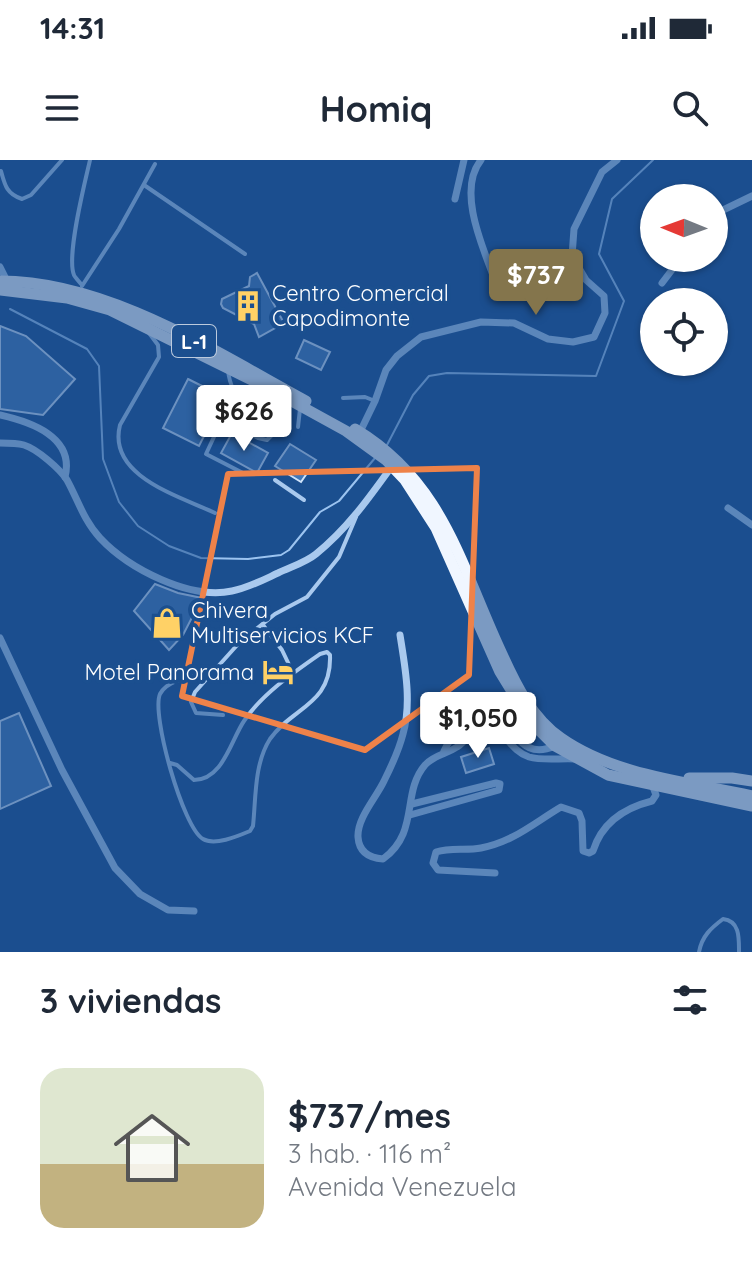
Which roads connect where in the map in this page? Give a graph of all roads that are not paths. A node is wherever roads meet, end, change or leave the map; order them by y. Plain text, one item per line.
1 (62, 160) edge
2 (90, 160) edge
3 (464, 160) edge
4 (481, 160) edge
5 (617, 160) edge
6 (155, 164) dead end
7 (1, 171) edge
8 (144, 185) junction
9 (752, 196) edge
10 (455, 199) dead end
11 (728, 208) edge
12 (245, 254) dead end
13 (0, 267) edge
14 (670, 272) edge
15 (496, 283) dead end
16 (662, 283) dead end
17 (2, 284) edge
18 (86, 290) junction
19 (143, 325) junction
20 (228, 364) junction
21 (234, 394) junction
22 (343, 398) dead end
23 (375, 401) junction
24 (239, 402) junction
25 (292, 403) junction
26 (0, 415) edge
27 (298, 427) dead end
28 (360, 432) junction
29 (0, 443) edge
30 (371, 444) junction
31 (389, 460) junction
32 (243, 473) dead end
33 (65, 477) junction
34 (275, 480) dead end
35 (304, 500) dead end
36 (728, 508) dead end
37 (215, 513) dead end
38 (356, 517) junction
39 (752, 525) edge
40 (262, 624) junction
41 (400, 635) dead end
42 (0, 638) edge
43 (210, 673) junction
44 (293, 673) junction
45 (223, 715) dead end
46 (555, 746) junction
47 (444, 751) junction
48 (577, 760) junction
49 (170, 763) junction
50 (666, 777) junction
51 (752, 781) edge
52 (653, 787) junction
53 (698, 794) junction
54 (752, 796) edge
55 (412, 804) junction
56 (752, 806) edge
57 (752, 814) edge
58 (410, 815) junction
59 (495, 873) dead end
60 (194, 911) dead end
61 (699, 952) edge
62 (739, 952) edge

1 - 7 lane
2 - 18 lane
3 - 10 street
4 - 15 street
5 - 23 street
6 - 8 lane
8 - 12 lane
8 - 18 lane
9 - 11 street
13 - 17 street
14 - 16 street
17 - 18 main road, L-1
17 - 19 main road, L-1
18 - 20 main road, L-1
19 - 20 main road, L-1
19 - 37 lane
20 - 21 lane
20 - 25 main road, L-1
21 - 24 lane
21 - 32 lane
22 - 23 lane
23 - 28 street
24 - 25 lane
24 - 25 lane
25 - 27 lane
25 - 28 main road, L-1
25 - 30 main road, L-1
26 - 33 street
28 - 30 main road, L-1
29 - 33 street
30 - 31 main road, L-1
31 - 38 street
31 - 46 main road, L-1
31 - 50 main road, L-1
33 - 38 street
34 - 35 lane
36 - 39 street
38 - 40 lane
40 - 43 lane
40 - 44 lane
41 - 58 street
42 - 60 street
43 - 45 lane
43 - 49 lane
44 - 49 lane
44 - 49 lane
46 - 47 street
46 - 48 main road, L-1
47 - 48 street
47 - 55 street
48 - 52 main road, L-1
50 - 51 main road
50 - 54 main road, L-1
52 - 53 main road, L-1
52 - 59 street
53 - 56 main road, L-1
53 - 57 main road
55 - 58 street
55 - 58 street
61 - 62 lane

